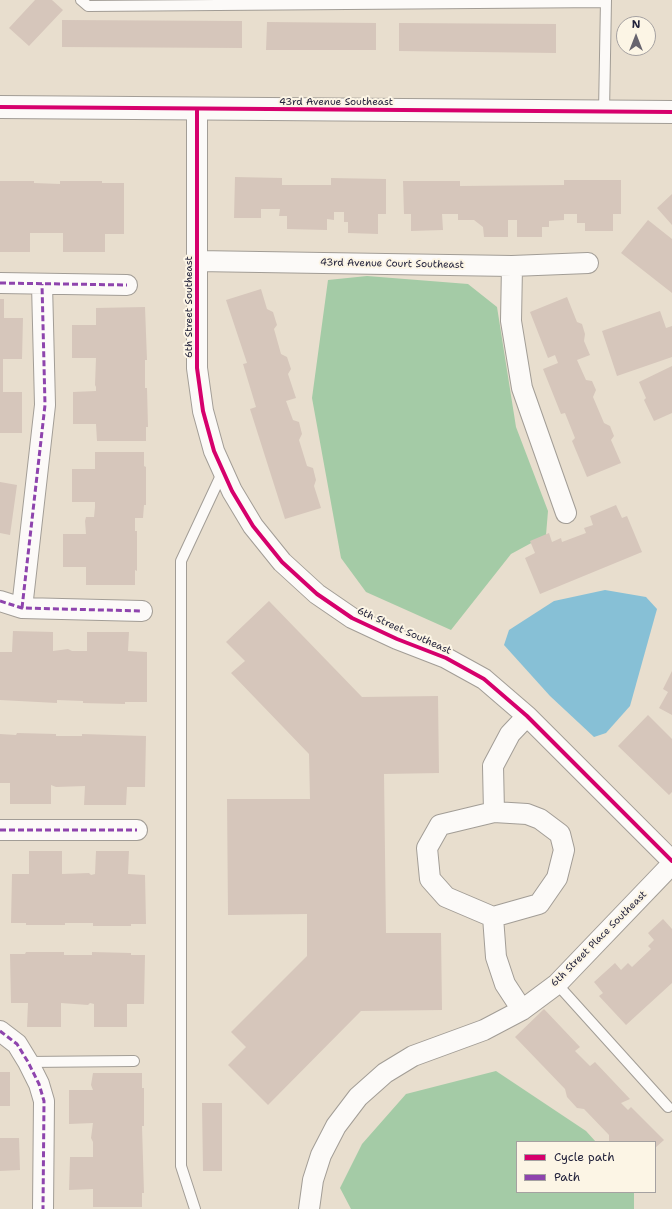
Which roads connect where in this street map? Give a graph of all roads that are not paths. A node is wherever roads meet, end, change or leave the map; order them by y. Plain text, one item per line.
1 (81, 0) edge
2 (606, 1) edge
3 (370, 2) edge
4 (0, 107) edge
5 (197, 109) junction
6 (604, 112) junction
7 (672, 112) edge
8 (197, 261) junction
9 (588, 263) dead end
10 (512, 266) junction
11 (0, 283) edge
12 (42, 284) junction
13 (127, 285) dead end
14 (223, 471) junction
15 (566, 513) dead end
16 (0, 601) edge
17 (22, 608) junction
18 (142, 611) dead end
19 (527, 716) junction
20 (494, 812) junction
21 (0, 830) edge
22 (137, 830) dead end
23 (672, 861) edge
24 (672, 864) edge
25 (493, 918) junction
26 (558, 984) junction
27 (522, 1010) junction
28 (0, 1031) edge
29 (134, 1061) dead end
30 (28, 1062) junction
31 (668, 1107) dead end
32 (43, 1209) edge
33 (195, 1209) edge
34 (309, 1209) edge

1 - 3 lane
2 - 3 lane
2 - 6 lane
4 - 5 street, 43rd Avenue Southeast
5 - 6 street, 43rd Avenue Southeast
5 - 8 street, 6th Street Southeast
6 - 7 street, 43rd Avenue Southeast
8 - 10 street, 43rd Avenue Court Southeast
8 - 14 street, 6th Street Southeast
9 - 10 street, 43rd Avenue Court Southeast
10 - 15 street
11 - 12 street
12 - 13 street
12 - 17 street
14 - 19 street, 6th Street Southeast
14 - 33 lane
16 - 17 street
17 - 18 street
19 - 20 street
19 - 23 street, 6th Street Southeast
20 - 25 street
20 - 25 street
21 - 22 street
24 - 26 street, 6th Street Place Southeast
25 - 27 street
26 - 27 street, 6th Street Place Southeast
26 - 31 lane
27 - 34 street, 6th Street Place Southeast
28 - 30 street
29 - 30 lane
30 - 32 street

